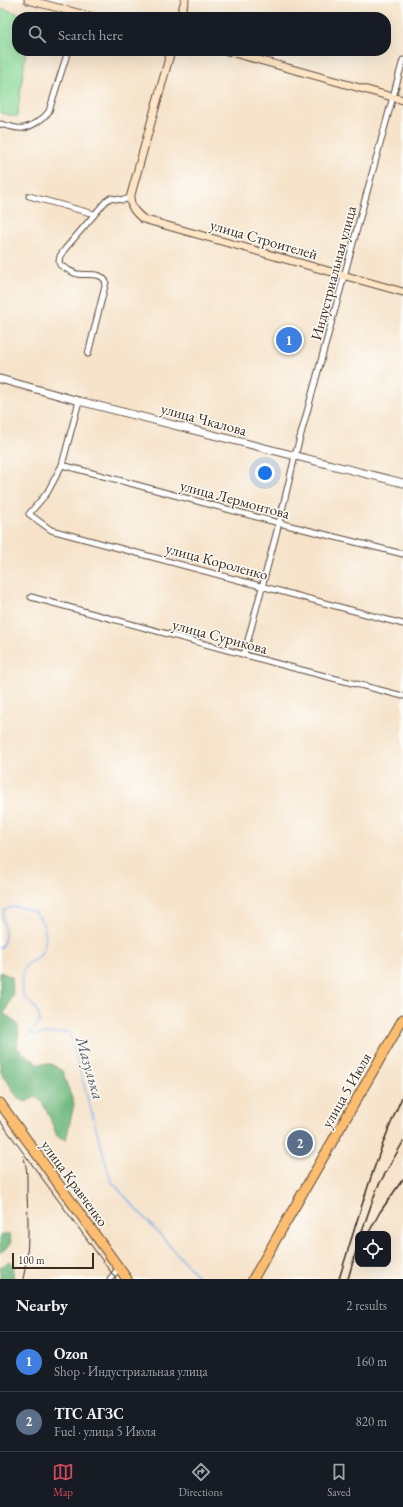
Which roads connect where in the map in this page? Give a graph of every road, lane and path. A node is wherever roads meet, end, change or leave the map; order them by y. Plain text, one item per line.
1 (28, 0) edge
2 (184, 0) edge
3 (68, 12) edge
4 (181, 12) edge
5 (66, 56) edge
6 (170, 56) edge
7 (245, 56) edge
8 (403, 60) edge
9 (393, 97) junction
10 (403, 100) edge
11 (0, 124) edge
12 (29, 196) dead end
13 (130, 198) junction
14 (94, 214) junction
15 (345, 276) junction
16 (403, 292) edge
17 (88, 354) dead end
18 (0, 379) edge
19 (79, 401) junction
20 (295, 456) junction
21 (62, 465) junction
22 (403, 483) edge
23 (279, 523) junction
24 (403, 554) edge
25 (262, 585) junction
26 (31, 597) dead end
27 (403, 624) edge
28 (244, 655) junction
29 (403, 696) edge
30 (403, 1019) edge
31 (0, 1103) edge
32 (119, 1268) junction
33 (110, 1279) edge
34 (127, 1279) edge
35 (253, 1279) edge

1 - 3 main road
2 - 4 main road
5 - 11 street
6 - 13 main road
7 - 9 main road
8 - 9 street, Индустриальная улица
9 - 10 main road
9 - 15 street, Индустриальная улица
12 - 14 street
13 - 14 street
13 - 15 main road, улица Строителей
14 - 17 street
15 - 16 main road, улица Строителей
15 - 20 street, Индустриальная улица
18 - 19 street, улица Чкалова
19 - 20 street, улица Чкалова
19 - 21 street
20 - 22 street, улица Чкалова
20 - 23 street, Индустриальная улица
21 - 23 street, улица Лермонтова
21 - 25 street, улица Короленко
23 - 24 street, улица Лермонтова
23 - 25 street, Индустриальная улица
25 - 27 street, улица Короленко
25 - 28 street, Индустриальная улица
26 - 28 street, улица Сурикова
28 - 29 street, улица Сурикова
30 - 35 highway, улица 5 Июля
31 - 32 highway, улица Кравченко
32 - 33 street
32 - 34 highway, улица Кравченко

